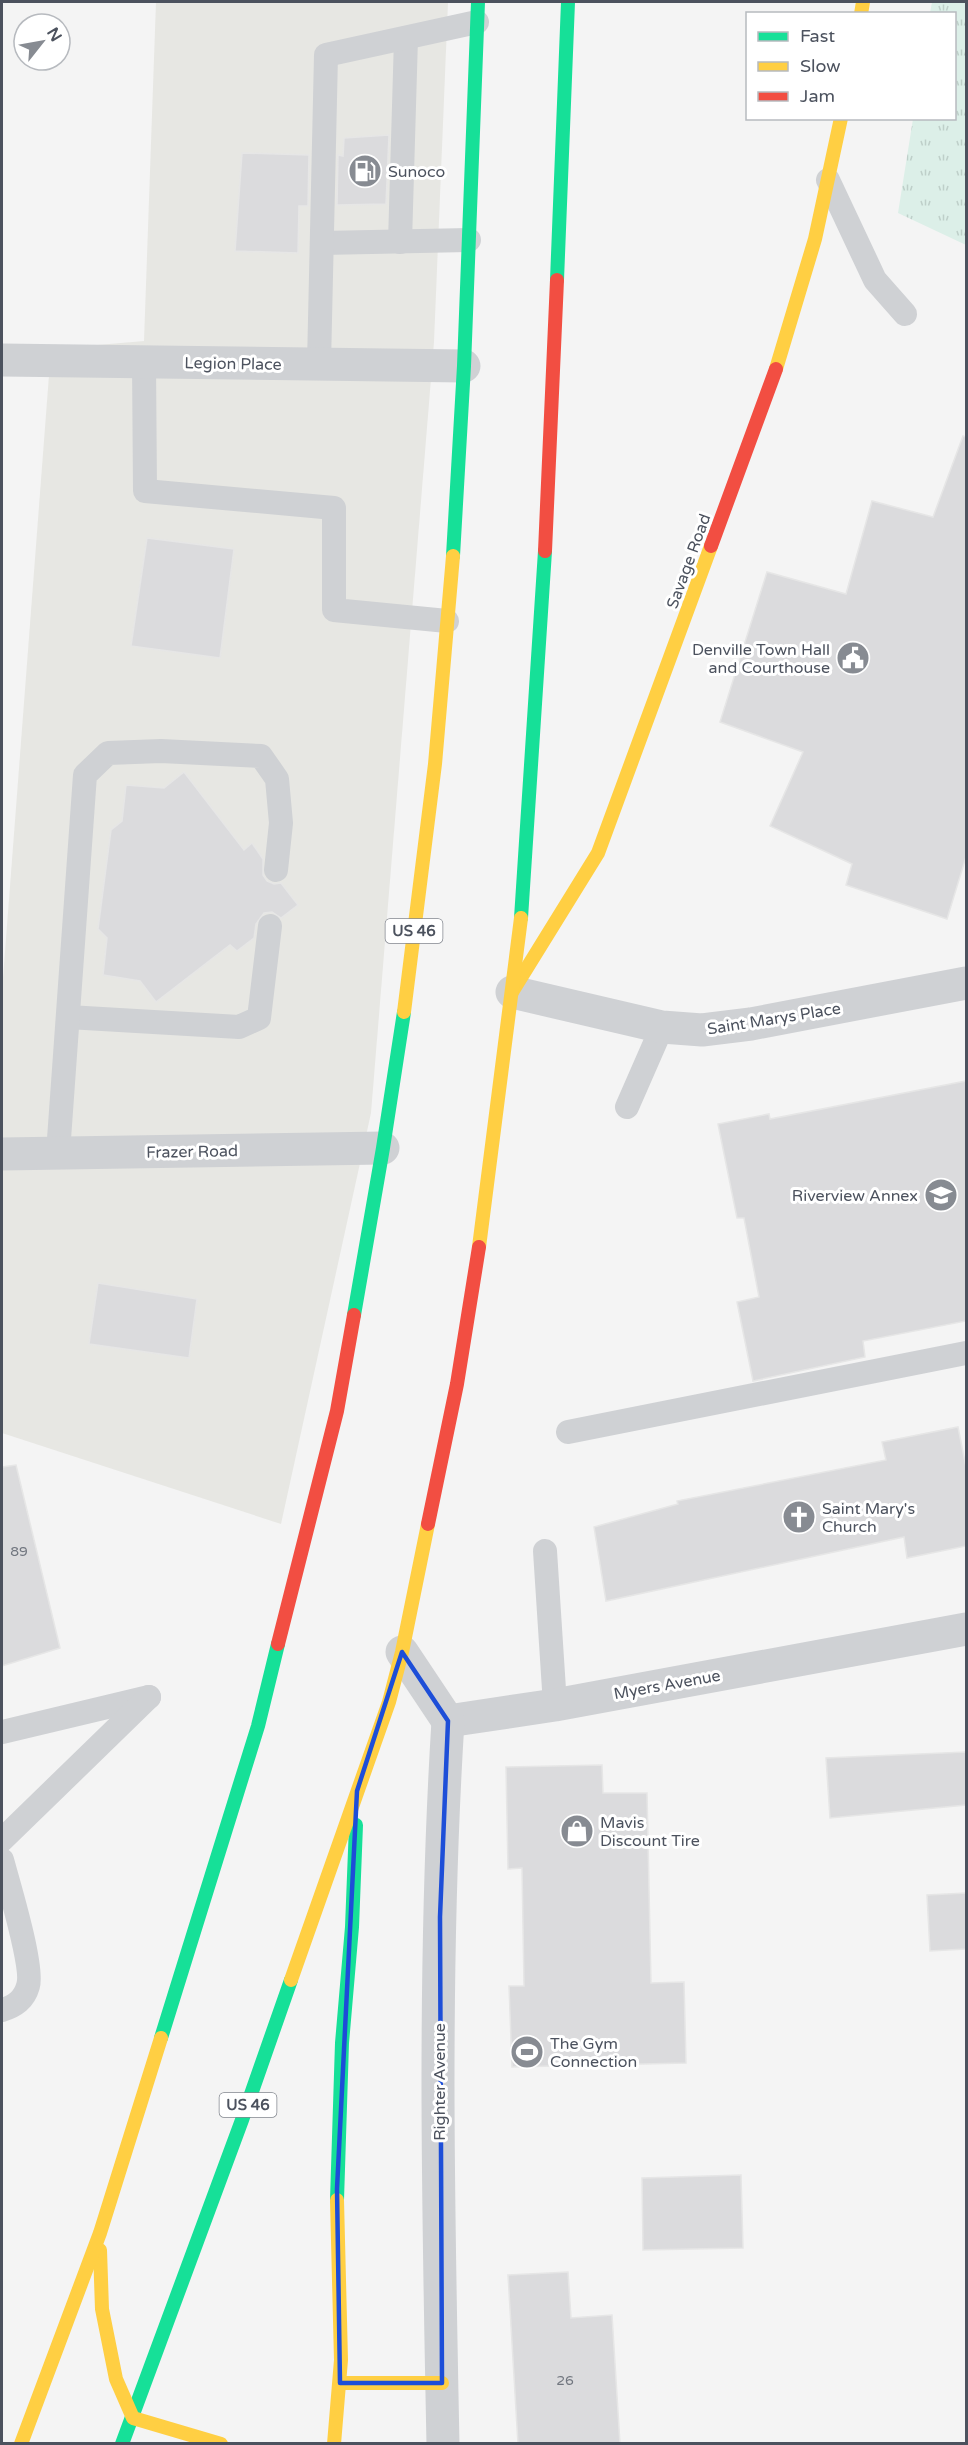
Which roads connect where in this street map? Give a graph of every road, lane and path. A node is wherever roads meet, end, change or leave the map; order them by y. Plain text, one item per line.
1 (568, 2) edge
2 (477, 12) edge
3 (406, 38) junction
4 (841, 120) edge
5 (828, 180) junction
6 (469, 240) junction
7 (400, 242) junction
8 (322, 243) junction
9 (905, 314) dead end
10 (2, 360) edge
11 (144, 362) junction
12 (319, 364) junction
13 (464, 366) junction
14 (447, 621) junction
15 (276, 870) dead end
16 (270, 926) dead end
17 (966, 983) edge
18 (512, 992) junction
19 (68, 1017) junction
20 (662, 1027) junction
21 (627, 1107) dead end
22 (383, 1148) junction
23 (58, 1153) junction
24 (2, 1154) edge
25 (966, 1353) edge
26 (568, 1432) dead end
27 (545, 1551) dead end
28 (966, 1629) edge
29 (402, 1652) junction
30 (555, 1705) junction
31 (448, 1720) junction
32 (2, 1732) edge
33 (357, 1791) junction
34 (2, 1840) edge
35 (3, 1867) edge
36 (12, 1999) edge
37 (2, 2010) edge
38 (100, 2233) junction
39 (340, 2383) junction
40 (442, 2384) junction
41 (133, 2418) junction
42 (21, 2444) edge
43 (122, 2444) edge
44 (221, 2444) edge
45 (334, 2444) edge
46 (443, 2444) edge

1 - 18 main road, US 46
2 - 3 lane
2 - 6 main road, US 46
3 - 7 lane
3 - 8 lane
4 - 5 main road, Savage Road
5 - 9 lane
5 - 18 main road, Savage Road
6 - 7 lane
6 - 13 main road, US 46
7 - 8 lane
8 - 12 lane
10 - 11 street, Legion Place
11 - 12 street, Legion Place
11 - 14 lane
12 - 13 street, Legion Place
13 - 14 main road, US 46
14 - 22 main road, US 46
15 - 19 lane
16 - 19 lane
17 - 20 street, Saint Marys Place
18 - 20 street, Saint Marys Place
18 - 29 main road, US 46
19 - 23 lane
20 - 21 lane
22 - 23 street, Frazer Road
22 - 38 main road, US 46
23 - 24 street, Frazer Road
25 - 26 lane
27 - 30 lane
28 - 30 street, Myers Avenue
29 - 31 street
29 - 33 main road, US 46
30 - 31 street, Myers Avenue
31 - 40 street, Righter Avenue
32 - 34 lane
33 - 39 main road
33 - 41 main road, US 46
35 - 36 lane
36 - 37 lane
38 - 41 main road
38 - 42 main road, US 46
39 - 40 main road
39 - 45 main road
40 - 46 street, Righter Avenue
41 - 43 main road, US 46
41 - 44 main road

